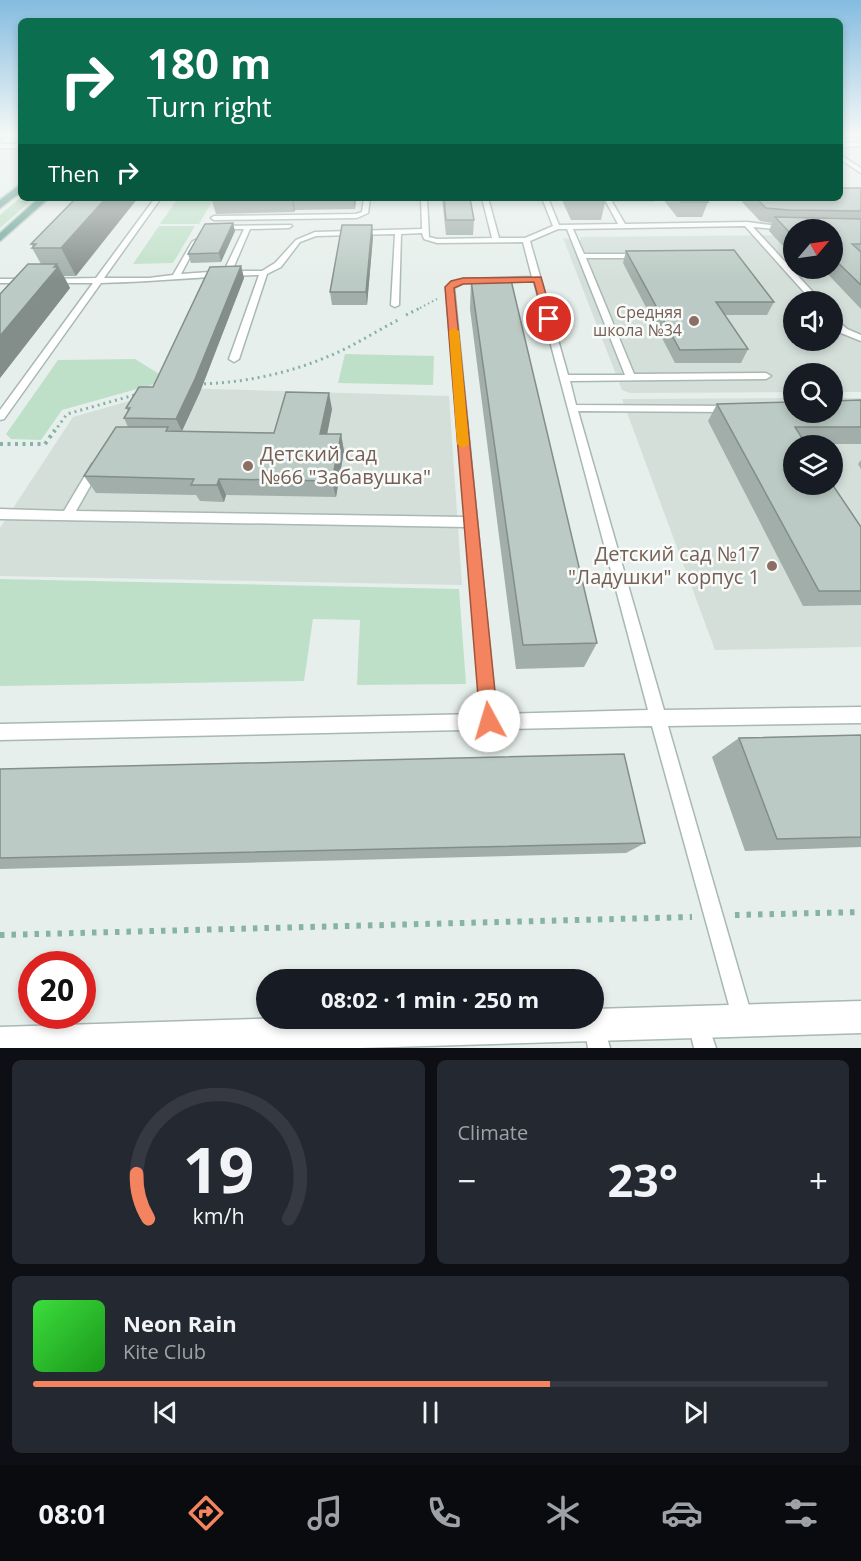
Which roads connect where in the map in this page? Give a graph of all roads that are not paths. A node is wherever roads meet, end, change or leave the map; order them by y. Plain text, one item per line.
1 (18, 190) edge
2 (41, 201) edge
3 (156, 201) edge
4 (367, 201) edge
5 (424, 201) edge
6 (486, 201) edge
7 (546, 201) edge
8 (609, 201) edge
9 (0, 205) edge
10 (292, 217) junction
11 (214, 218) dead end
12 (747, 224) junction
13 (622, 225) junction
14 (248, 226) junction
15 (569, 226) junction
16 (212, 227) edge
17 (557, 227) junction
18 (783, 227) edge
19 (201, 231) edge
20 (425, 231) junction
21 (296, 232) junction
22 (398, 232) junction
23 (0, 237) edge
24 (496, 240) junction
25 (526, 240) junction
26 (582, 256) junction
27 (651, 256) edge
28 (264, 273) junction
29 (227, 274) junction
30 (175, 278) junction
31 (538, 279) junction
32 (0, 281) edge
33 (97, 281) junction
34 (808, 291) edge
35 (395, 305) dead end
36 (843, 330) edge
37 (861, 338) edge
38 (234, 359) dead end
39 (766, 376) dead end
40 (565, 378) junction
41 (632, 378) junction
42 (573, 408) junction
43 (738, 409) edge
44 (0, 417) edge
45 (103, 455) edge
46 (0, 514) edge
47 (67, 515) junction
48 (470, 522) junction
49 (861, 715) edge
50 (658, 718) junction
51 (489, 721) junction
52 (0, 732) edge
53 (861, 1017) edge
54 (743, 1021) junction
55 (701, 1035) edge
56 (597, 1036) edge
57 (0, 1043) edge

1 - 9 main road
2 - 23 main road
3 - 33 lane
4 - 10 lane
5 - 20 lane
6 - 24 lane
7 - 17 lane
8 - 13 lane
10 - 11 lane
10 - 21 lane
12 - 13 lane
12 - 18 lane
12 - 34 lane
13 - 15 lane
14 - 16 lane
14 - 21 lane
14 - 29 lane
15 - 17 lane
15 - 26 lane
17 - 25 lane
19 - 30 lane
20 - 22 lane
20 - 24 lane
21 - 22 lane
21 - 28 lane
22 - 35 lane
24 - 25 lane
25 - 31 lane
26 - 27 lane
26 - 41 lane
28 - 29 lane
28 - 38 lane
29 - 30 lane
30 - 33 lane
31 - 40 lane
31 - 48 lane
32 - 33 lane
33 - 44 lane
36 - 37 lane
39 - 41 lane
40 - 41 lane
40 - 42 lane
42 - 43 lane
42 - 50 lane
45 - 47 lane
46 - 47 lane
47 - 48 lane
48 - 51 lane
49 - 50 lane
50 - 51 lane
50 - 54 lane
51 - 52 lane
53 - 54 street
54 - 55 street
55 - 56 street
56 - 57 street

